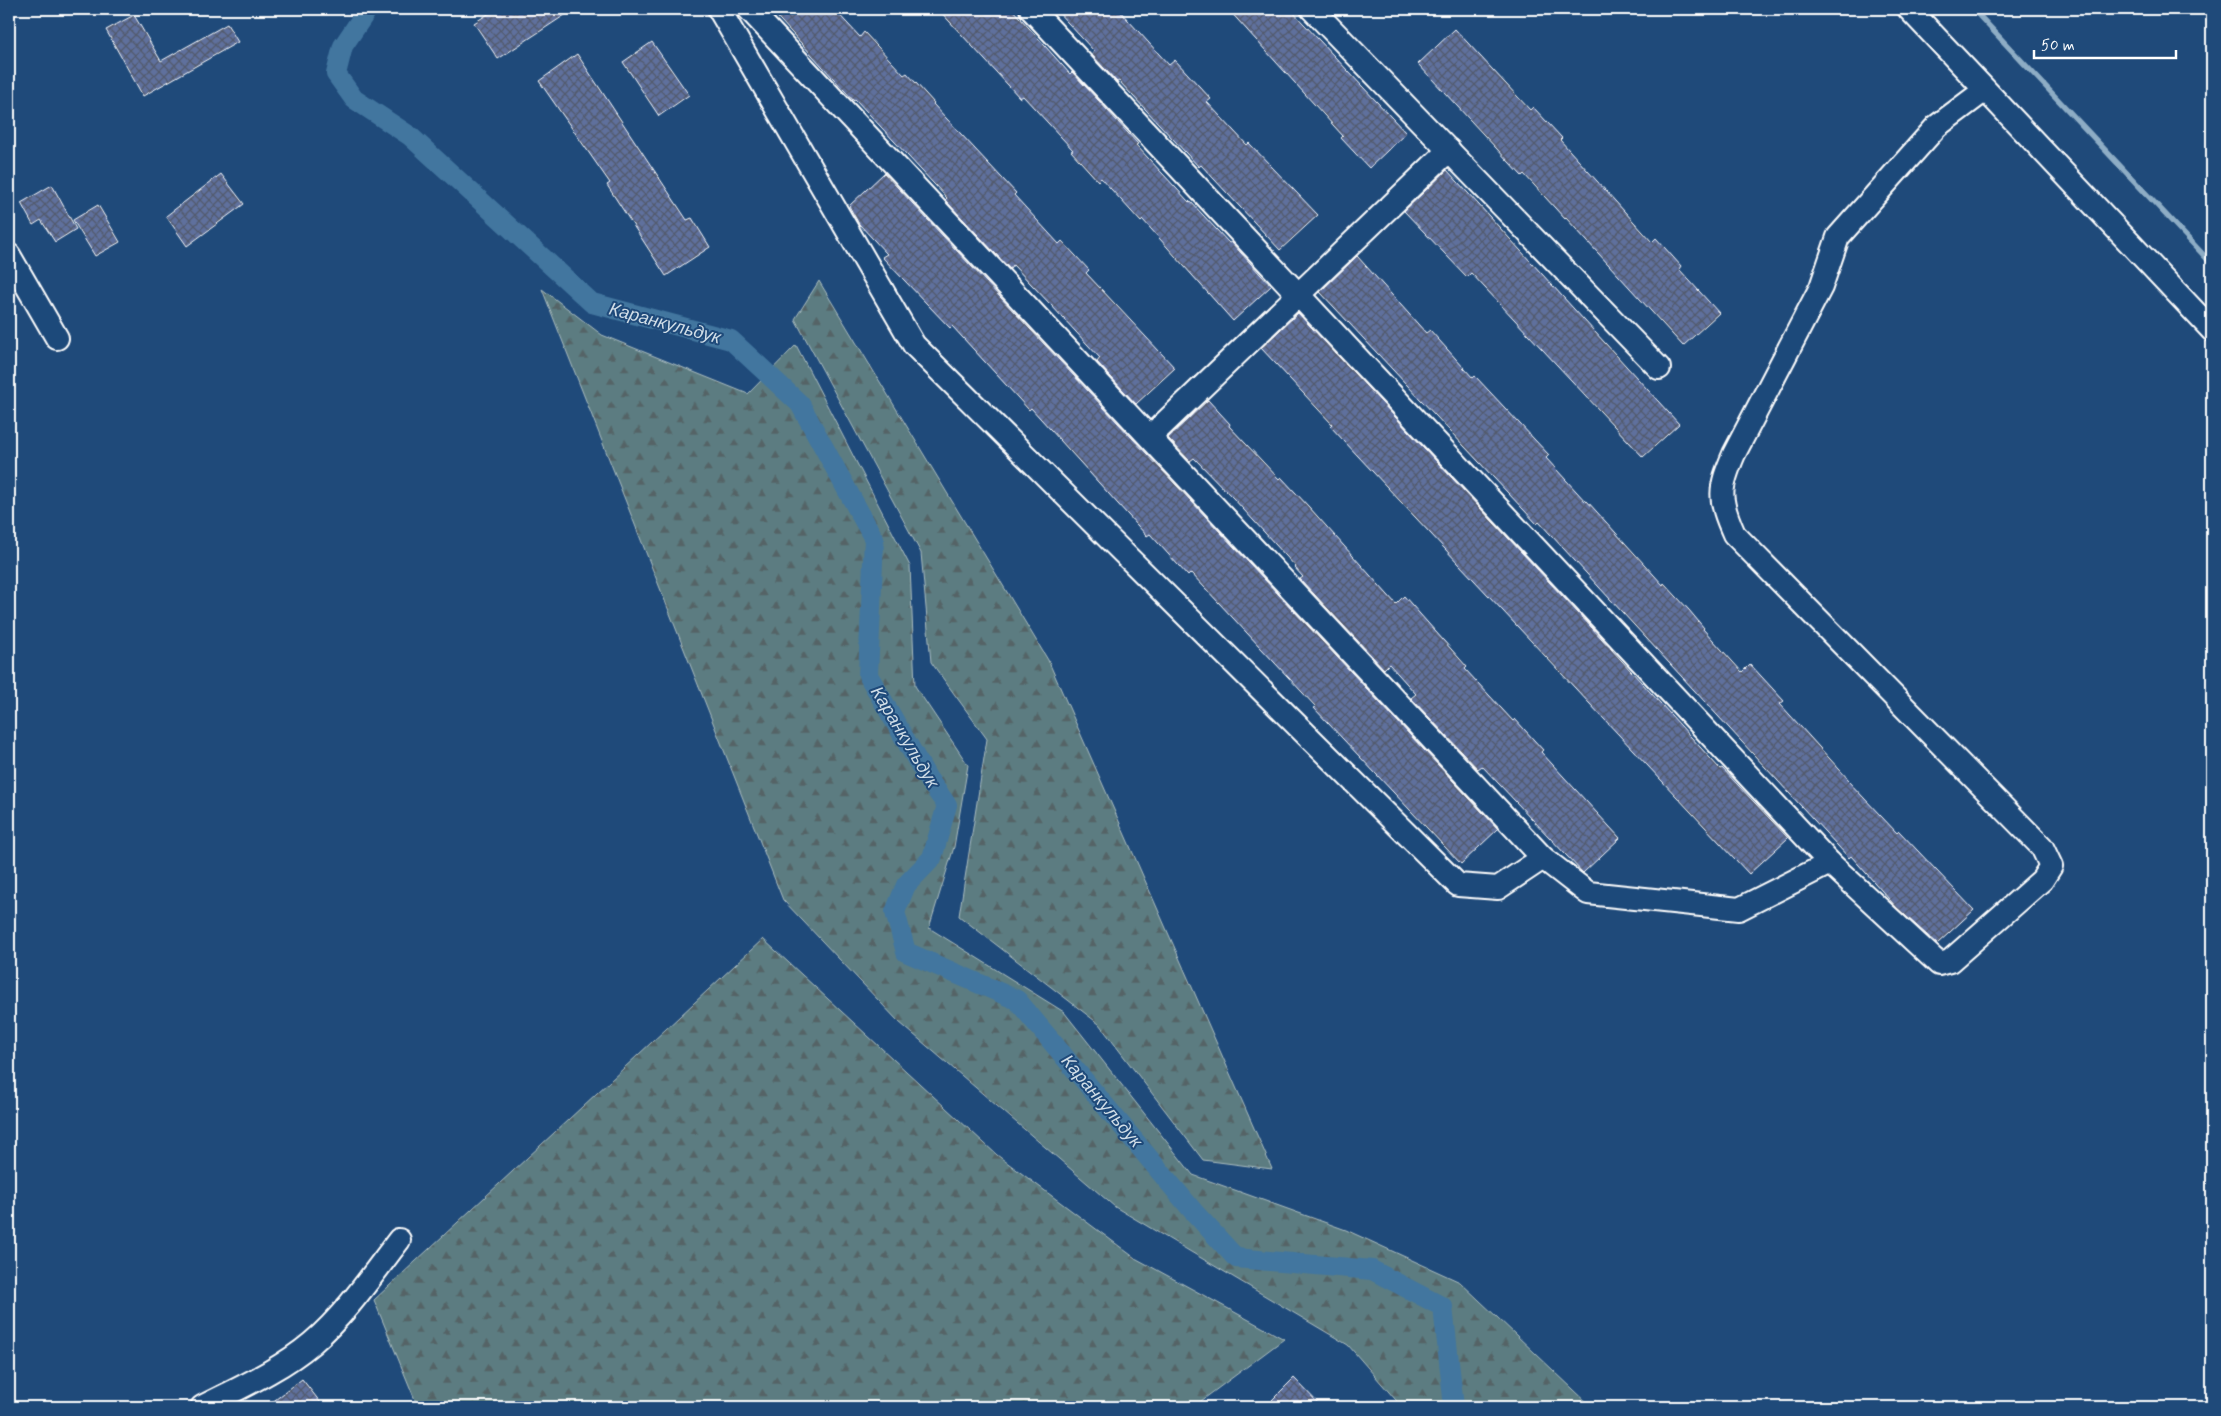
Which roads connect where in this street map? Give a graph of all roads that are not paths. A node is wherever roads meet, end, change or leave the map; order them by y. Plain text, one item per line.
1 (719, 9) edge
2 (749, 9) edge
3 (1031, 9) edge
4 (1312, 9) edge
5 (1909, 9) edge
6 (1986, 90) junction
7 (1449, 150) junction
8 (9, 255) edge
9 (1299, 295) junction
10 (2212, 330) edge
11 (57, 338) dead end
12 (1659, 368) dead end
13 (1150, 437) junction
14 (1543, 858) junction
15 (1830, 864) junction
16 (398, 1240) dead end
17 (202, 1407) edge

1 - 14 street
2 - 13 street
3 - 9 street
4 - 7 street
5 - 6 street
6 - 10 street
6 - 15 street
7 - 9 street
7 - 12 street
8 - 11 street
9 - 13 street
9 - 15 street
13 - 14 street
14 - 15 street
16 - 17 street

